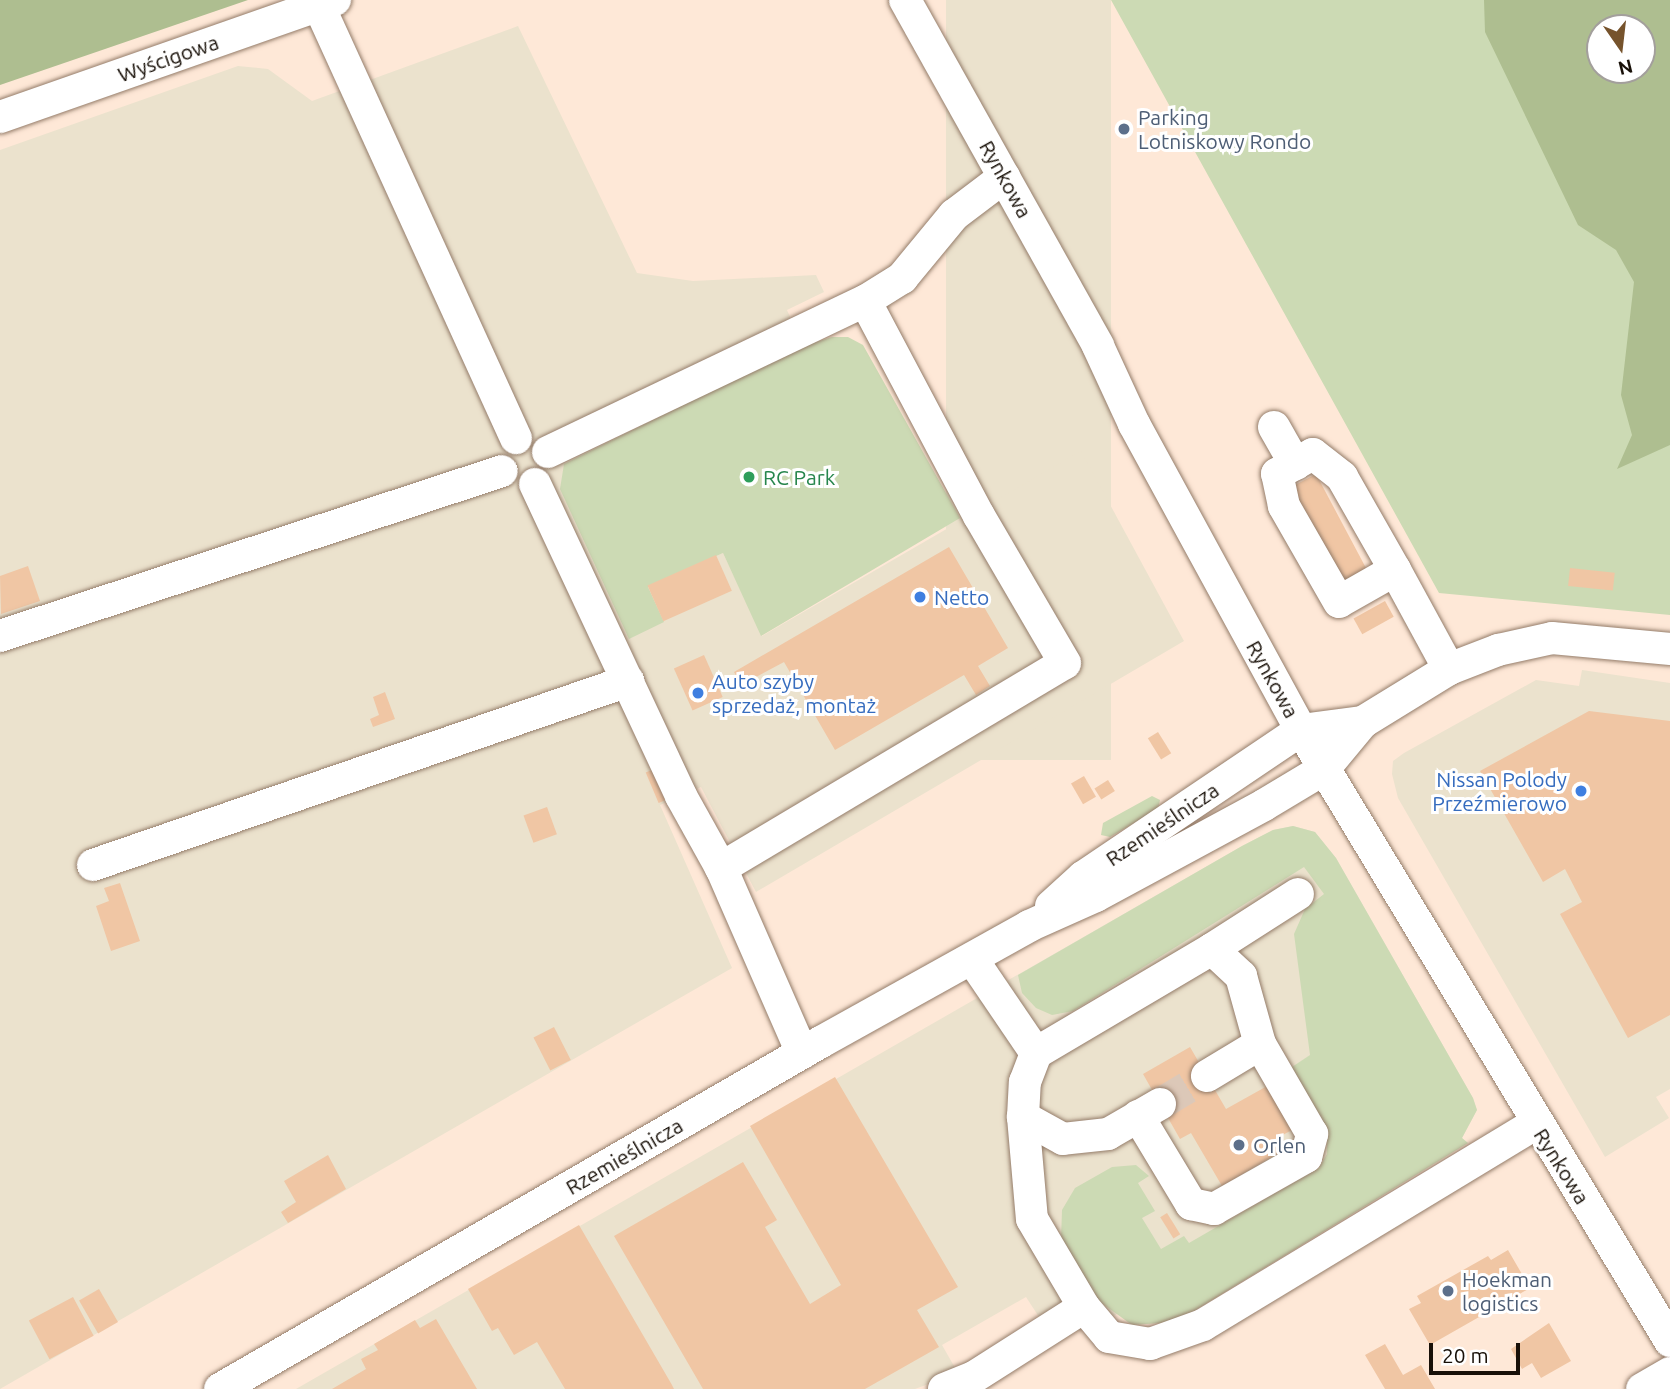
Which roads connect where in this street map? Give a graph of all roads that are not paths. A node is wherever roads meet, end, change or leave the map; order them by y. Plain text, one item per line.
1 (905, 0) edge
2 (327, 3) edge
3 (0, 117) edge
4 (1004, 177) junction
5 (865, 302) junction
6 (1274, 427) dead end
7 (516, 438) junction
8 (548, 452) junction
9 (1295, 464) junction
10 (502, 471) junction
11 (535, 484) junction
12 (1395, 570) junction
13 (0, 636) edge
14 (1670, 649) edge
15 (1449, 669) junction
16 (628, 681) junction
17 (1363, 722) junction
18 (1301, 730) junction
19 (1324, 769) junction
20 (93, 865) dead end
21 (721, 868) junction
22 (1298, 894) dead end
23 (1029, 926) junction
24 (1212, 950) junction
25 (972, 959) junction
26 (1260, 1044) junction
27 (802, 1053) junction
28 (1036, 1053) junction
29 (1207, 1076) tunnel mouth
30 (1023, 1117) junction
31 (1536, 1123) junction
32 (1084, 1307) junction
33 (1670, 1341) edge
34 (1670, 1373) edge
35 (220, 1389) edge
36 (944, 1389) edge
37 (1642, 1389) edge

1 - 4 street, Rynkowa
2 - 3 street, Wyścigowa
2 - 7 street
4 - 5 street
4 - 18 street, Rynkowa
5 - 8 street
5 - 21 street
6 - 9 street
7 - 8 street
7 - 10 street
8 - 11 street
9 - 12 street
9 - 12 street
10 - 11 street
10 - 13 street
11 - 16 street
12 - 15 street
14 - 15 street
15 - 17 street
16 - 20 street
16 - 21 street
17 - 18 street
17 - 19 street
18 - 19 street, Rynkowa
18 - 23 street, Rzemieślnicza
19 - 23 street, Rzemieślnicza
19 - 31 street, Rynkowa
21 - 27 street
22 - 24 street
23 - 25 street, Rzemieślnicza
24 - 26 street
24 - 28 street
25 - 27 street, Rzemieślnicza
25 - 28 street
26 - 29 street
26 - 30 street
27 - 35 street, Rzemieślnicza
28 - 30 street
30 - 32 street
31 - 32 street
31 - 33 street, Rynkowa
32 - 36 street
34 - 37 street

